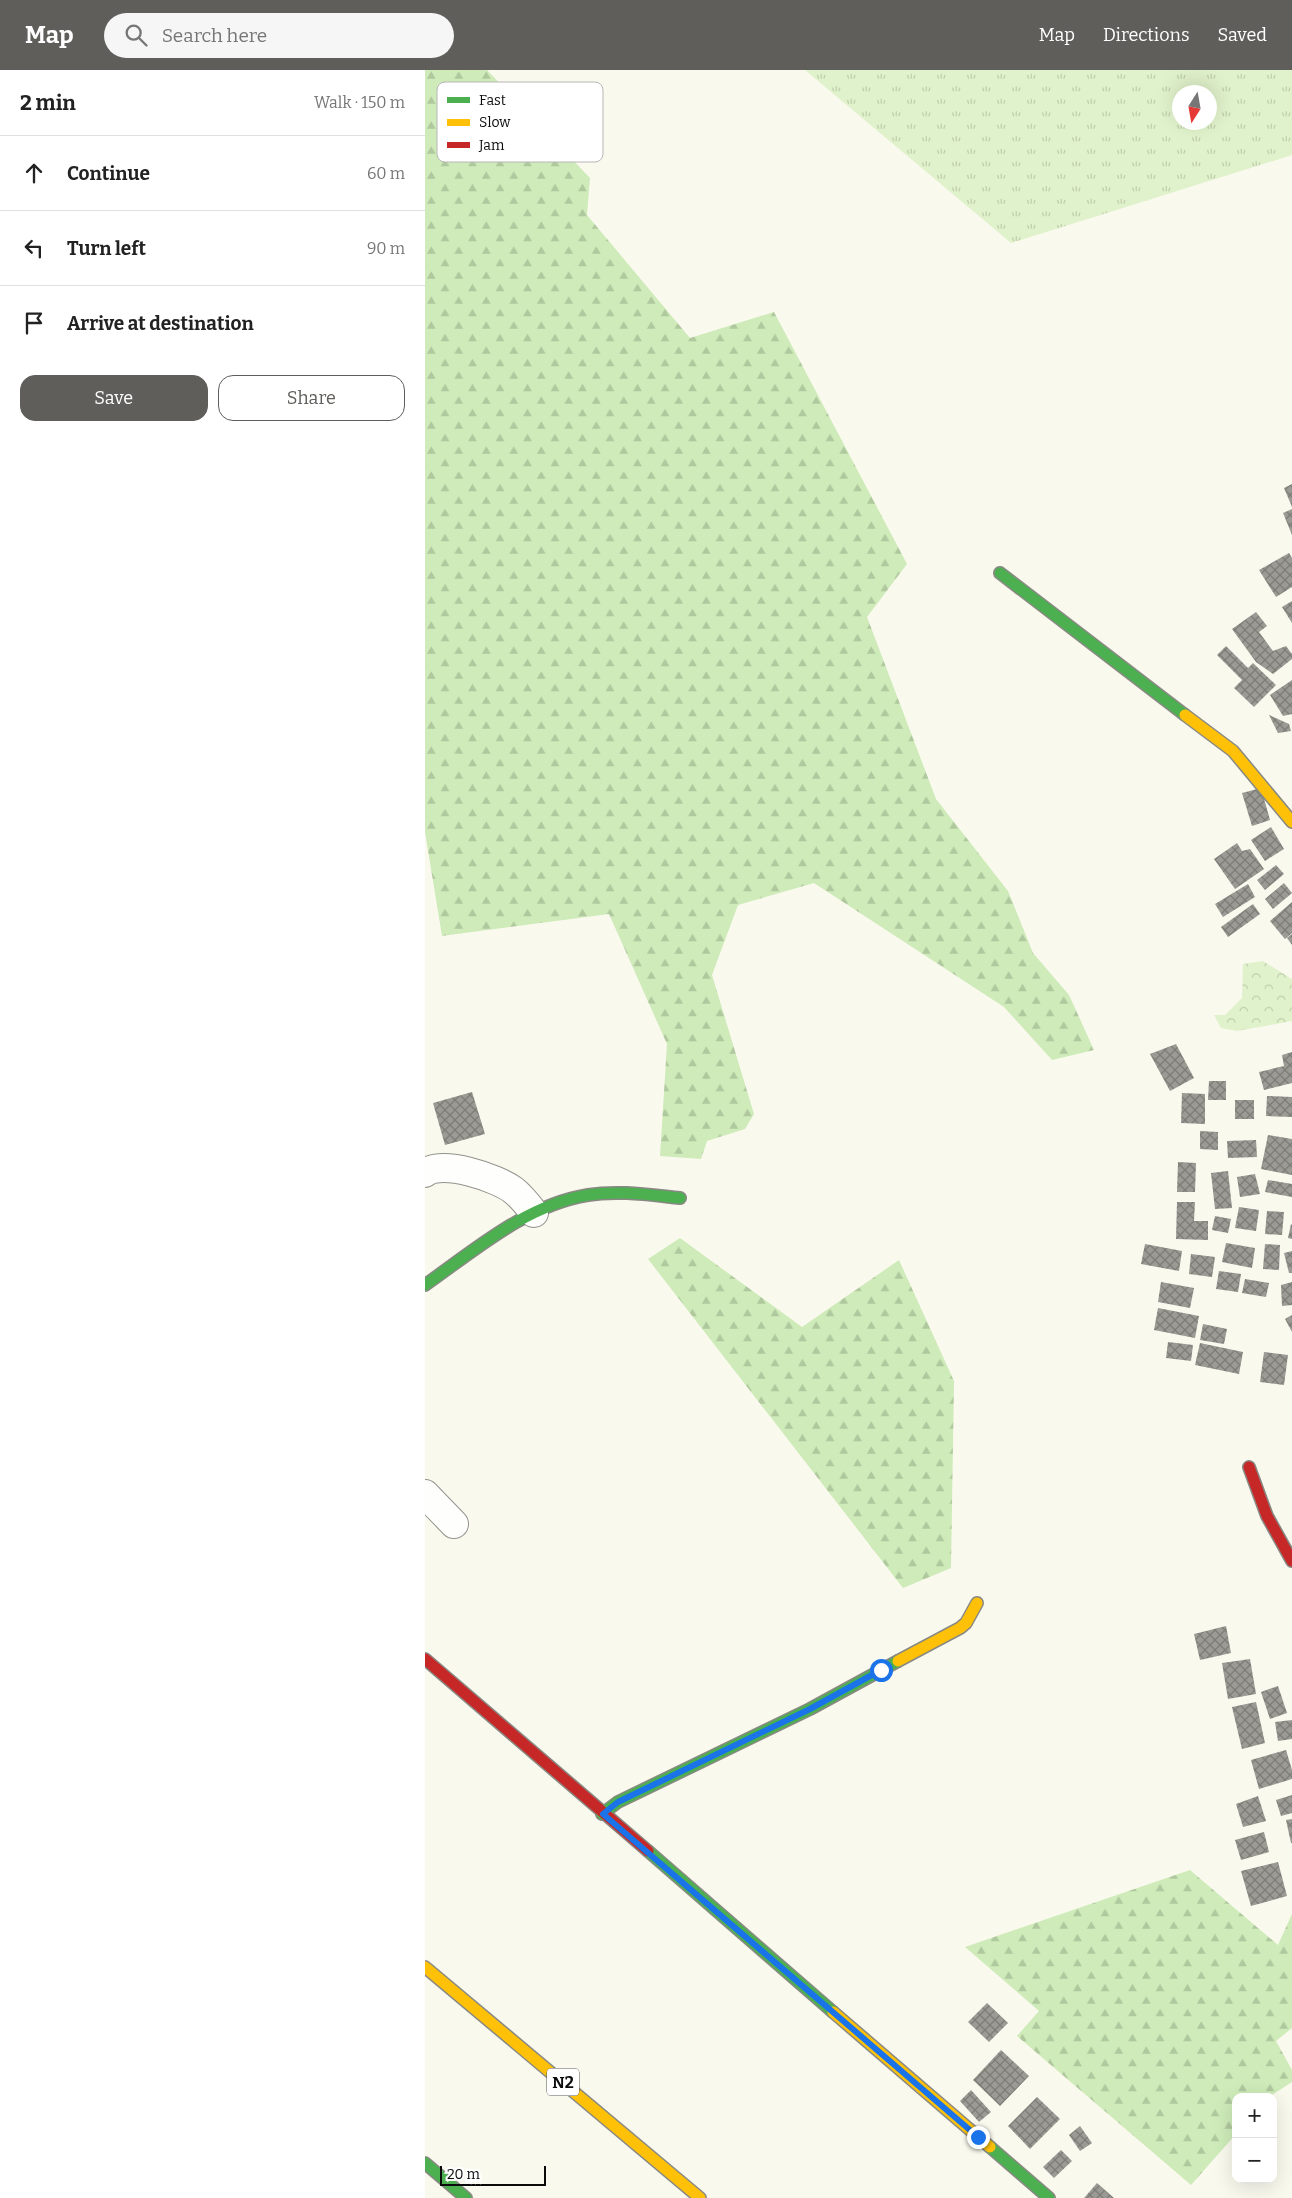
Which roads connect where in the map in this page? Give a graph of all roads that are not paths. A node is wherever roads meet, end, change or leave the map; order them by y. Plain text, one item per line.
1 (1000, 574) dead end
2 (1292, 822) edge
3 (425, 1173) edge
4 (680, 1198) dead end
5 (534, 1212) junction
6 (425, 1285) edge
7 (1249, 1468) dead end
8 (425, 1494) edge
9 (454, 1524) dead end
10 (1292, 1562) edge
11 (977, 1603) dead end
12 (425, 1659) edge
13 (603, 1814) junction
14 (425, 1967) edge
15 (425, 2164) edge
16 (466, 2198) edge
17 (700, 2198) edge
18 (1049, 2198) edge

1 - 2 main road
3 - 5 street
4 - 5 main road
5 - 6 main road
7 - 10 main road
8 - 9 street
11 - 13 main road
12 - 13 main road
13 - 18 main road
14 - 17 main road, N2
15 - 16 main road

